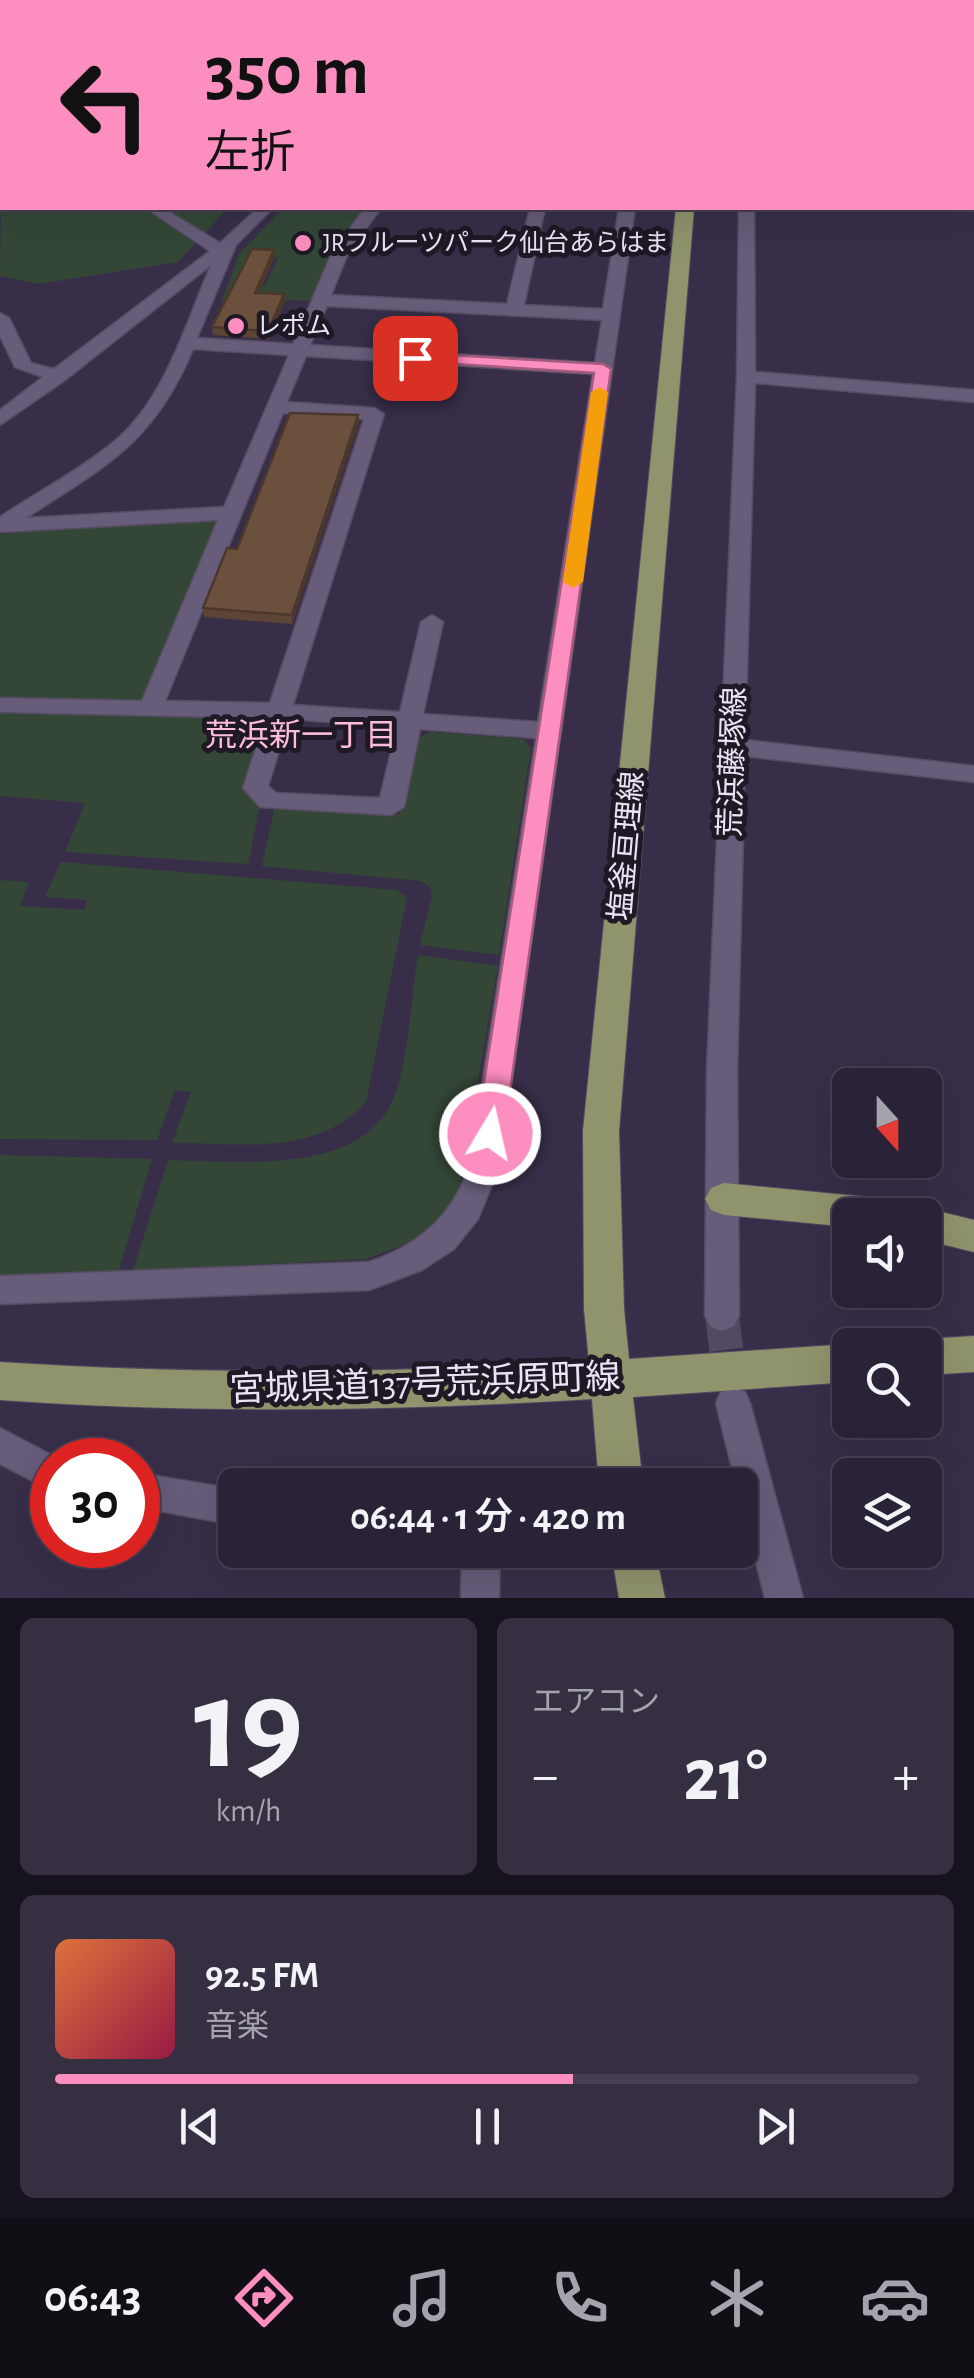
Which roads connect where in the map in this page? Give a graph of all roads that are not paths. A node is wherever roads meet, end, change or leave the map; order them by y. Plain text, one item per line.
1 (157, 210) edge
2 (264, 210) edge
3 (372, 210) edge
4 (538, 210) edge
5 (627, 210) edge
6 (685, 210) edge
7 (746, 210) edge
8 (224, 247) junction
9 (319, 300) junction
10 (514, 310) junction
11 (611, 316) junction
12 (0, 318) edge
13 (187, 344) junction
14 (299, 351) junction
15 (603, 369) junction
16 (59, 376) junction
17 (746, 377) junction
18 (974, 396) edge
19 (276, 408) junction
20 (0, 419) edge
21 (231, 513) junction
22 (1, 526) edge
23 (432, 622) dead end
24 (0, 705) edge
25 (151, 706) junction
26 (278, 711) junction
27 (411, 722) junction
28 (551, 731) junction
29 (734, 747) junction
30 (974, 774) edge
31 (724, 1199) junction
32 (832, 1210) edge
33 (942, 1228) edge
34 (974, 1236) edge
35 (0, 1290) edge
36 (722, 1316) tunnel mouth
37 (974, 1354) edge
38 (942, 1357) edge
39 (832, 1364) edge
40 (609, 1379) junction
41 (0, 1381) edge
42 (733, 1404) tunnel mouth
43 (0, 1445) edge
44 (30, 1462) edge
45 (619, 1468) edge
46 (160, 1494) edge
47 (218, 1504) edge
48 (481, 1568) edge
49 (636, 1568) edge
50 (783, 1593) edge
51 (480, 1598) edge
52 (642, 1598) edge

1 - 8 street
2 - 8 street
3 - 9 street
4 - 10 street
5 - 11 street
6 - 40 main road, 塩釜亘理線
7 - 17 street, 荒浜藤塚線
8 - 13 street
8 - 16 street
9 - 10 street
9 - 14 street
10 - 11 street
11 - 15 street
12 - 16 street
13 - 14 street
13 - 22 street
14 - 15 street
14 - 19 street
15 - 28 street
16 - 20 street
17 - 18 street
17 - 29 street, 荒浜藤塚線
19 - 21 street
19 - 26 street
21 - 22 street
21 - 25 street
23 - 27 street
24 - 25 street
25 - 26 street
26 - 27 street
26 - 27 street
27 - 28 street
28 - 35 street
29 - 30 street
29 - 31 street, 荒浜藤塚線
31 - 32 main road
31 - 36 street, 荒浜藤塚線
33 - 34 main road
37 - 38 main road
39 - 40 main road, 宮城県道137号荒浜原町線
40 - 41 main road, 宮城県道137号荒浜原町線
40 - 45 main road, 塩釜亘理線
42 - 50 street
43 - 44 street
46 - 47 street
48 - 51 street
49 - 52 main road

